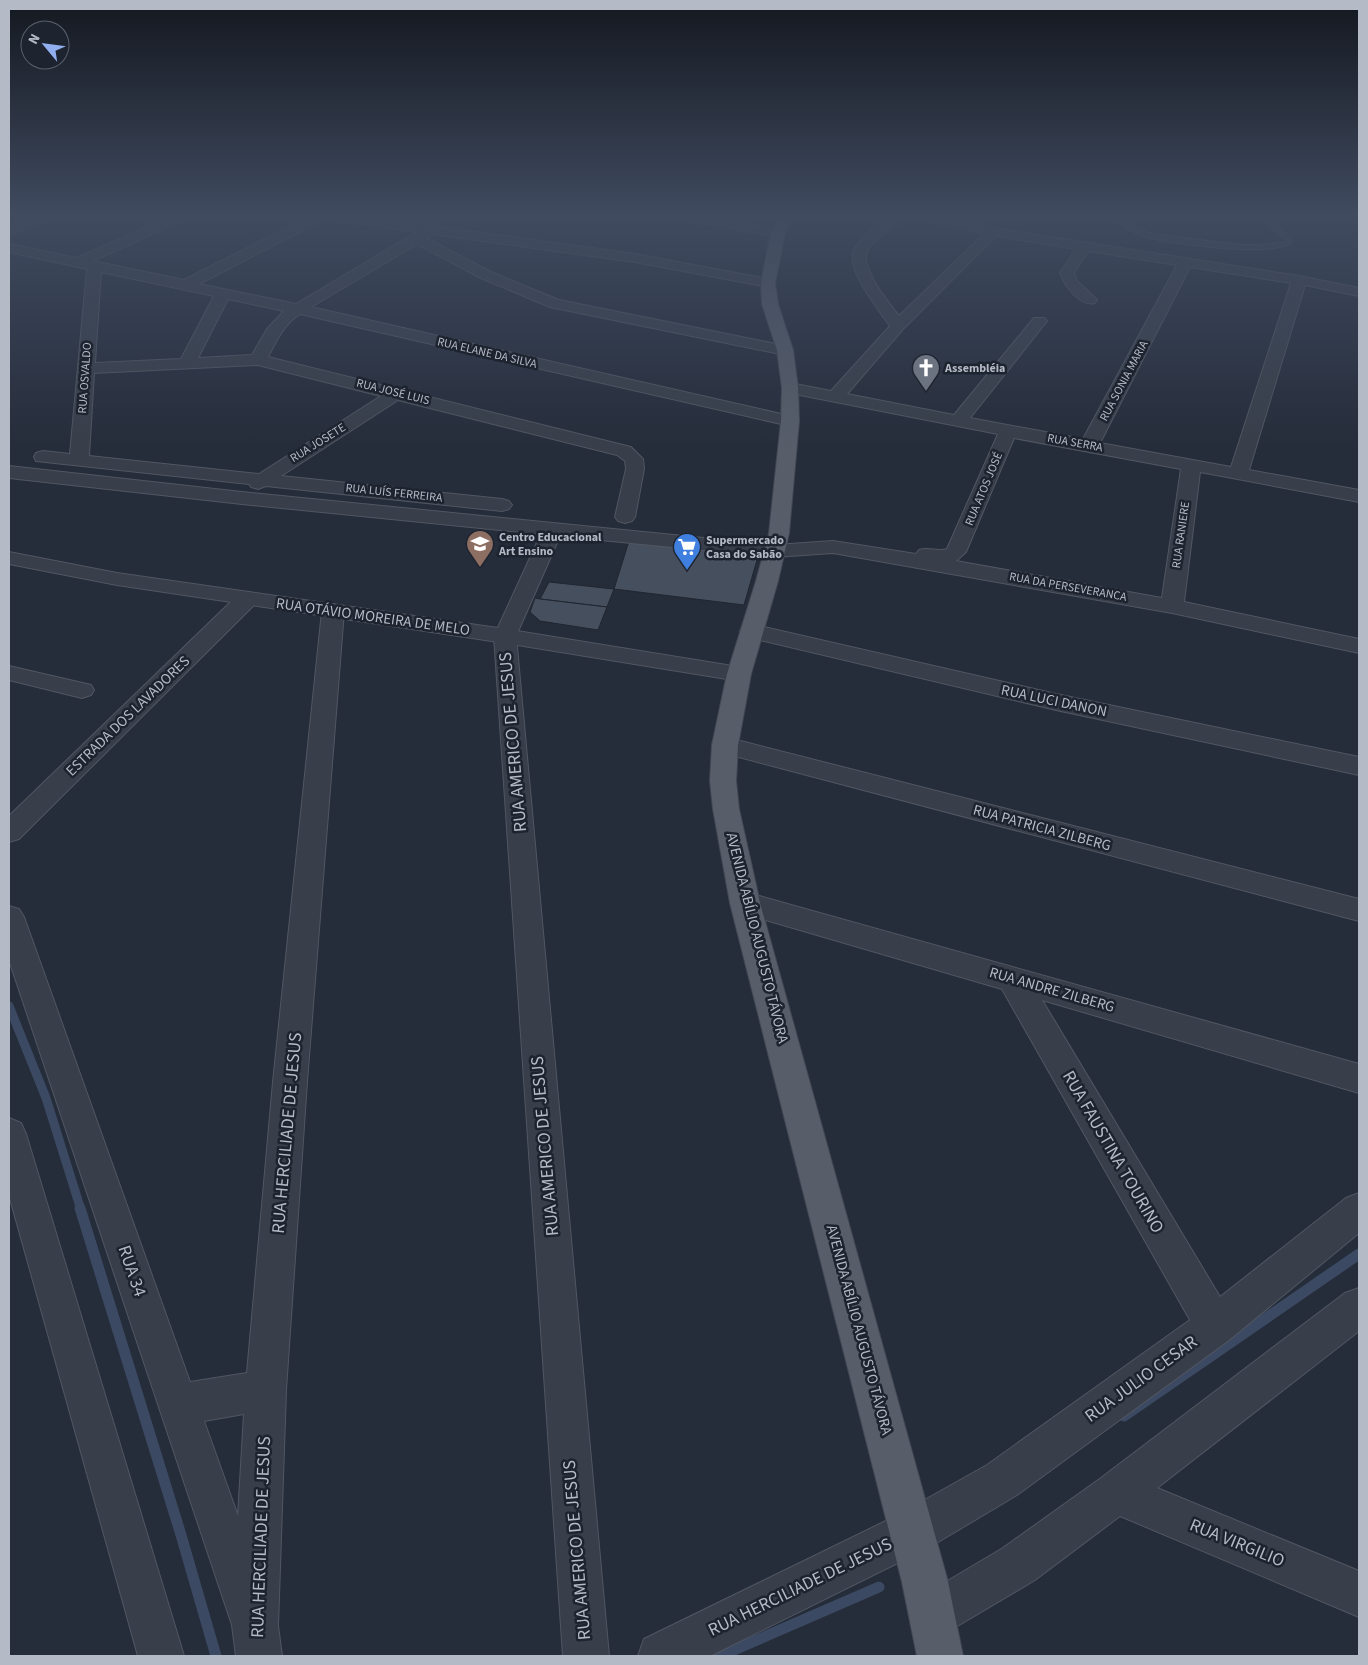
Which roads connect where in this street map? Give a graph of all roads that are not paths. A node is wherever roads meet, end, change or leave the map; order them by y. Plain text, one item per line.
1 (86, 293) edge
2 (224, 293) joint
3 (326, 293) edge
4 (528, 293) edge
5 (769, 293) edge
6 (876, 293) edge
7 (932, 293) edge
8 (1082, 293) edge
9 (1170, 293) edge
10 (1295, 293) edge
11 (1090, 300) dead end
12 (298, 309) junction
13 (1039, 321) dead end
14 (898, 326) junction
15 (785, 350) junction
16 (258, 360) junction
17 (187, 363) junction
18 (86, 368) junction
19 (790, 388) junction
20 (397, 393) junction
21 (836, 396) junction
22 (790, 421) junction
23 (959, 421) junction
24 (1008, 431) junction
25 (1089, 446) junction
26 (9, 454) edge
27 (79, 460) junction
28 (1191, 465) junction
29 (9, 472) edge
30 (1238, 474) junction
31 (262, 479) junction
32 (1359, 496) edge
33 (242, 498) junction
34 (523, 507) dead end
35 (553, 529) junction
36 (593, 533) junction
37 (771, 538) junction
38 (9, 558) edge
39 (247, 599) junction
40 (1172, 606) junction
41 (333, 611) junction
42 (751, 631) junction
43 (504, 636) junction
44 (1359, 646) edge
45 (9, 673) edge
46 (739, 674) junction
47 (82, 690) dead end
48 (725, 745) junction
49 (1359, 766) edge
50 (9, 832) edge
51 (745, 903) junction
52 (1359, 910) edge
53 (9, 917) edge
54 (1012, 978) junction
55 (1359, 1078) edge
56 (9, 1134) edge
57 (1359, 1210) edge
58 (1359, 1307) edge
59 (1215, 1326) junction
60 (266, 1390) junction
61 (178, 1405) junction
62 (1116, 1493) junction
63 (925, 1586) edge
64 (1359, 1594) edge
65 (257, 1641) edge
66 (161, 1656) edge
67 (586, 1656) edge
68 (660, 1656) edge

1 - 18 street, RUA OSVALDO
2 - 12 street, RUA ELANE DA SILVA
2 - 17 street
3 - 12 street
4 - 15 street
5 - 15 main road, AVENIDA ABÍLIO AUGUSTO TÁVORA
6 - 14 street
7 - 14 street
8 - 11 street
9 - 25 street, RUA SONIA MARIA
10 - 30 street
12 - 16 street
12 - 22 street, RUA ELANE DA SILVA
13 - 23 street
14 - 21 street
15 - 19 main road, AVENIDA ABÍLIO AUGUSTO TÁVORA
16 - 17 street, RUA JOSÉ LUIS
16 - 20 street, RUA JOSÉ LUIS
17 - 18 street, RUA JOSÉ LUIS
18 - 27 street, RUA OSVALDO
19 - 21 street, RUA SERRA
19 - 22 main road, AVENIDA ABÍLIO AUGUSTO TÁVORA
20 - 31 street, RUA JOSETE
20 - 36 street, RUA JOSÉ LUIS
21 - 23 street, RUA SERRA
22 - 37 main road, AVENIDA ABÍLIO AUGUSTO TÁVORA
23 - 24 street, RUA SERRA
24 - 25 street, RUA SERRA
24 - 37 street, RUA ATOS JOSÉ
25 - 28 street, RUA SERRA
26 - 27 street, RUA LUÍS FERREIRA
27 - 31 street, RUA LUÍS FERREIRA
28 - 30 street, RUA SERRA
28 - 40 street, RUA RANIERE
29 - 33 street, RUA LUÍS FERREIRA
30 - 32 street, RUA SERRA
31 - 33 street, RUA JOSETE
31 - 34 street, RUA LUÍS FERREIRA
33 - 35 street, RUA LUÍS FERREIRA
35 - 36 street, RUA LUÍS FERREIRA
35 - 43 street
36 - 37 street, RUA LUÍS FERREIRA
37 - 40 street, RUA DA PERSEVERANCA
37 - 42 main road, AVENIDA ABÍLIO AUGUSTO TÁVORA
38 - 39 street, RUA OTÁVIO MOREIRA DE MELO
39 - 41 street, RUA OTÁVIO MOREIRA DE MELO
39 - 50 street, ESTRADA DOS LAVADORES
40 - 44 street, RUA DA PERSEVERANCA
41 - 43 street, RUA OTÁVIO MOREIRA DE MELO
41 - 60 street, RUA HERCILIADE DE JESUS
42 - 46 main road, AVENIDA ABÍLIO AUGUSTO TÁVORA
42 - 49 street, RUA LUCI DANON
43 - 46 street, RUA OTÁVIO MOREIRA DE MELO
43 - 67 street, RUA AMERICO DE JESUS
45 - 47 street
46 - 48 main road, AVENIDA ABÍLIO AUGUSTO TÁVORA
48 - 51 main road, AVENIDA ABÍLIO AUGUSTO TÁVORA
48 - 52 street, RUA PATRICIA ZILBERG
51 - 54 street, RUA ANDRE ZILBERG
51 - 63 main road, AVENIDA ABÍLIO AUGUSTO TÁVORA
53 - 61 street, RUA 34
54 - 55 street, RUA ANDRE ZILBERG
54 - 59 street, RUA FAUSTINA TOURINO
56 - 66 street
57 - 59 street, RUA JULIO CESAR
58 - 62 street
59 - 63 street, RUA JULIO CESAR
60 - 61 street
60 - 65 street, RUA HERCILIADE DE JESUS
61 - 65 street, RUA 34
62 - 63 street
62 - 64 street, RUA VIRGILIO
63 - 68 street, RUA HERCILIADE DE JESUS

